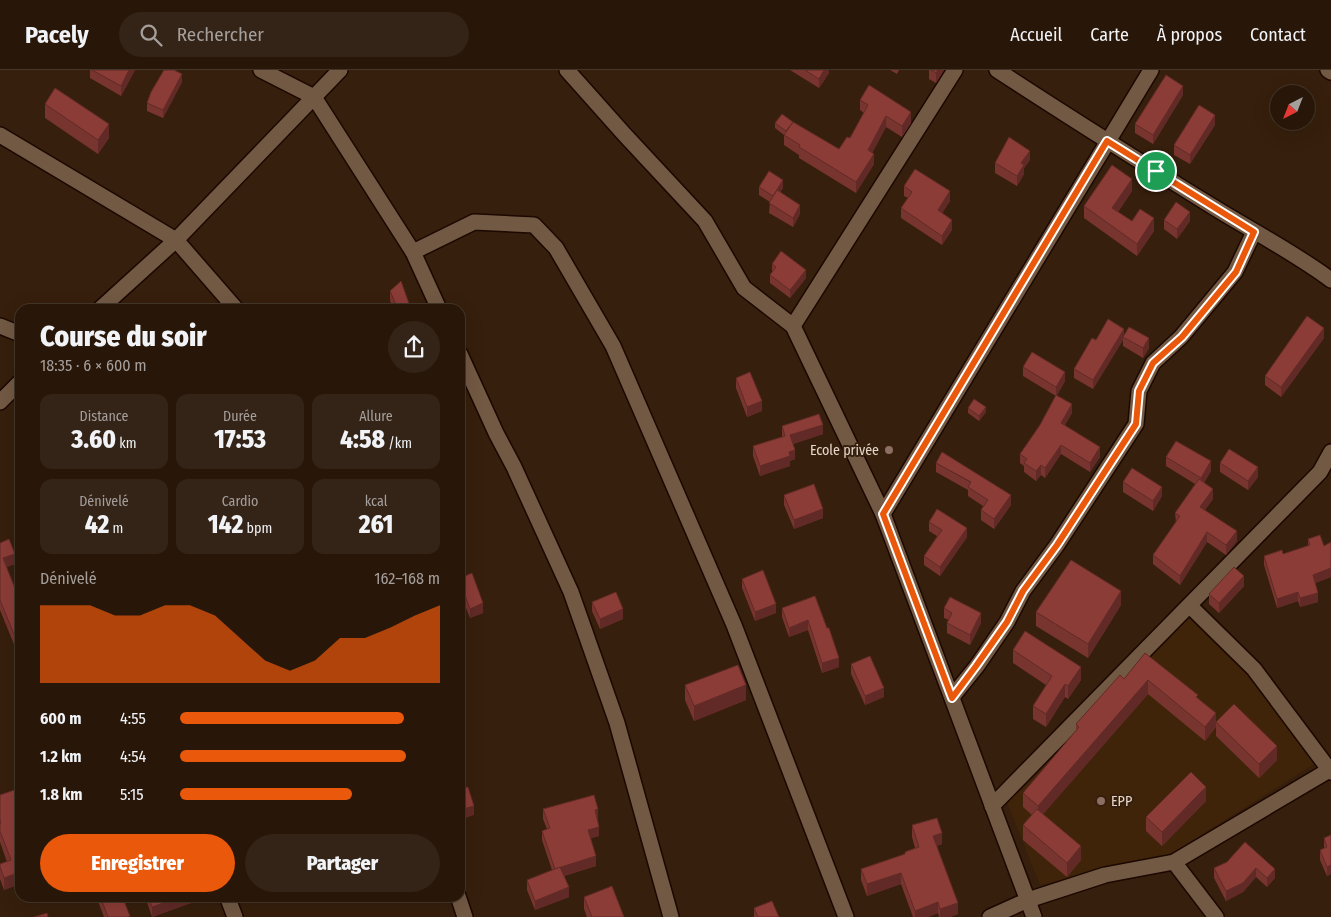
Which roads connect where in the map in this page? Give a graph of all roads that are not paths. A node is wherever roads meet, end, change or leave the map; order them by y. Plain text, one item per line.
1 (261, 70) edge
2 (340, 70) edge
3 (567, 70) edge
4 (955, 70) edge
5 (997, 70) edge
6 (1151, 70) edge
7 (1328, 70) edge
8 (1331, 72) edge
9 (314, 97) junction
10 (0, 135) edge
11 (1107, 141) junction
12 (1254, 232) junction
13 (176, 240) junction
14 (413, 252) junction
15 (1331, 280) edge
16 (106, 304) edge
17 (232, 304) edge
18 (437, 304) edge
19 (0, 326) edge
20 (793, 326) junction
21 (15, 332) edge
22 (465, 365) edge
23 (15, 387) edge
24 (0, 402) edge
25 (1331, 452) edge
26 (1326, 475) edge
27 (883, 514) junction
28 (1190, 606) junction
29 (952, 698) junction
30 (1331, 770) edge
31 (992, 806) junction
32 (1174, 862) junction
33 (1028, 900) junction
34 (229, 902) edge
35 (460, 902) edge
36 (235, 917) edge
37 (465, 917) edge
38 (671, 917) edge
39 (846, 917) edge
40 (990, 917) edge
41 (1034, 917) edge
42 (1216, 917) edge

1 - 9 street
2 - 9 street
3 - 20 street
4 - 20 street
5 - 11 street
6 - 11 street
7 - 8 street
9 - 13 street
9 - 14 street
10 - 13 street
11 - 12 street
11 - 27 street
12 - 15 street
12 - 29 street
13 - 16 street
13 - 17 street
14 - 18 street
14 - 39 street
19 - 21 street
20 - 27 street
22 - 38 street
23 - 24 street
25 - 26 street
26 - 28 street
27 - 29 street
28 - 30 street
28 - 31 street
29 - 31 street
30 - 32 street
31 - 33 street
32 - 33 street
32 - 42 street
33 - 40 street
33 - 41 street
34 - 36 street
35 - 37 street

